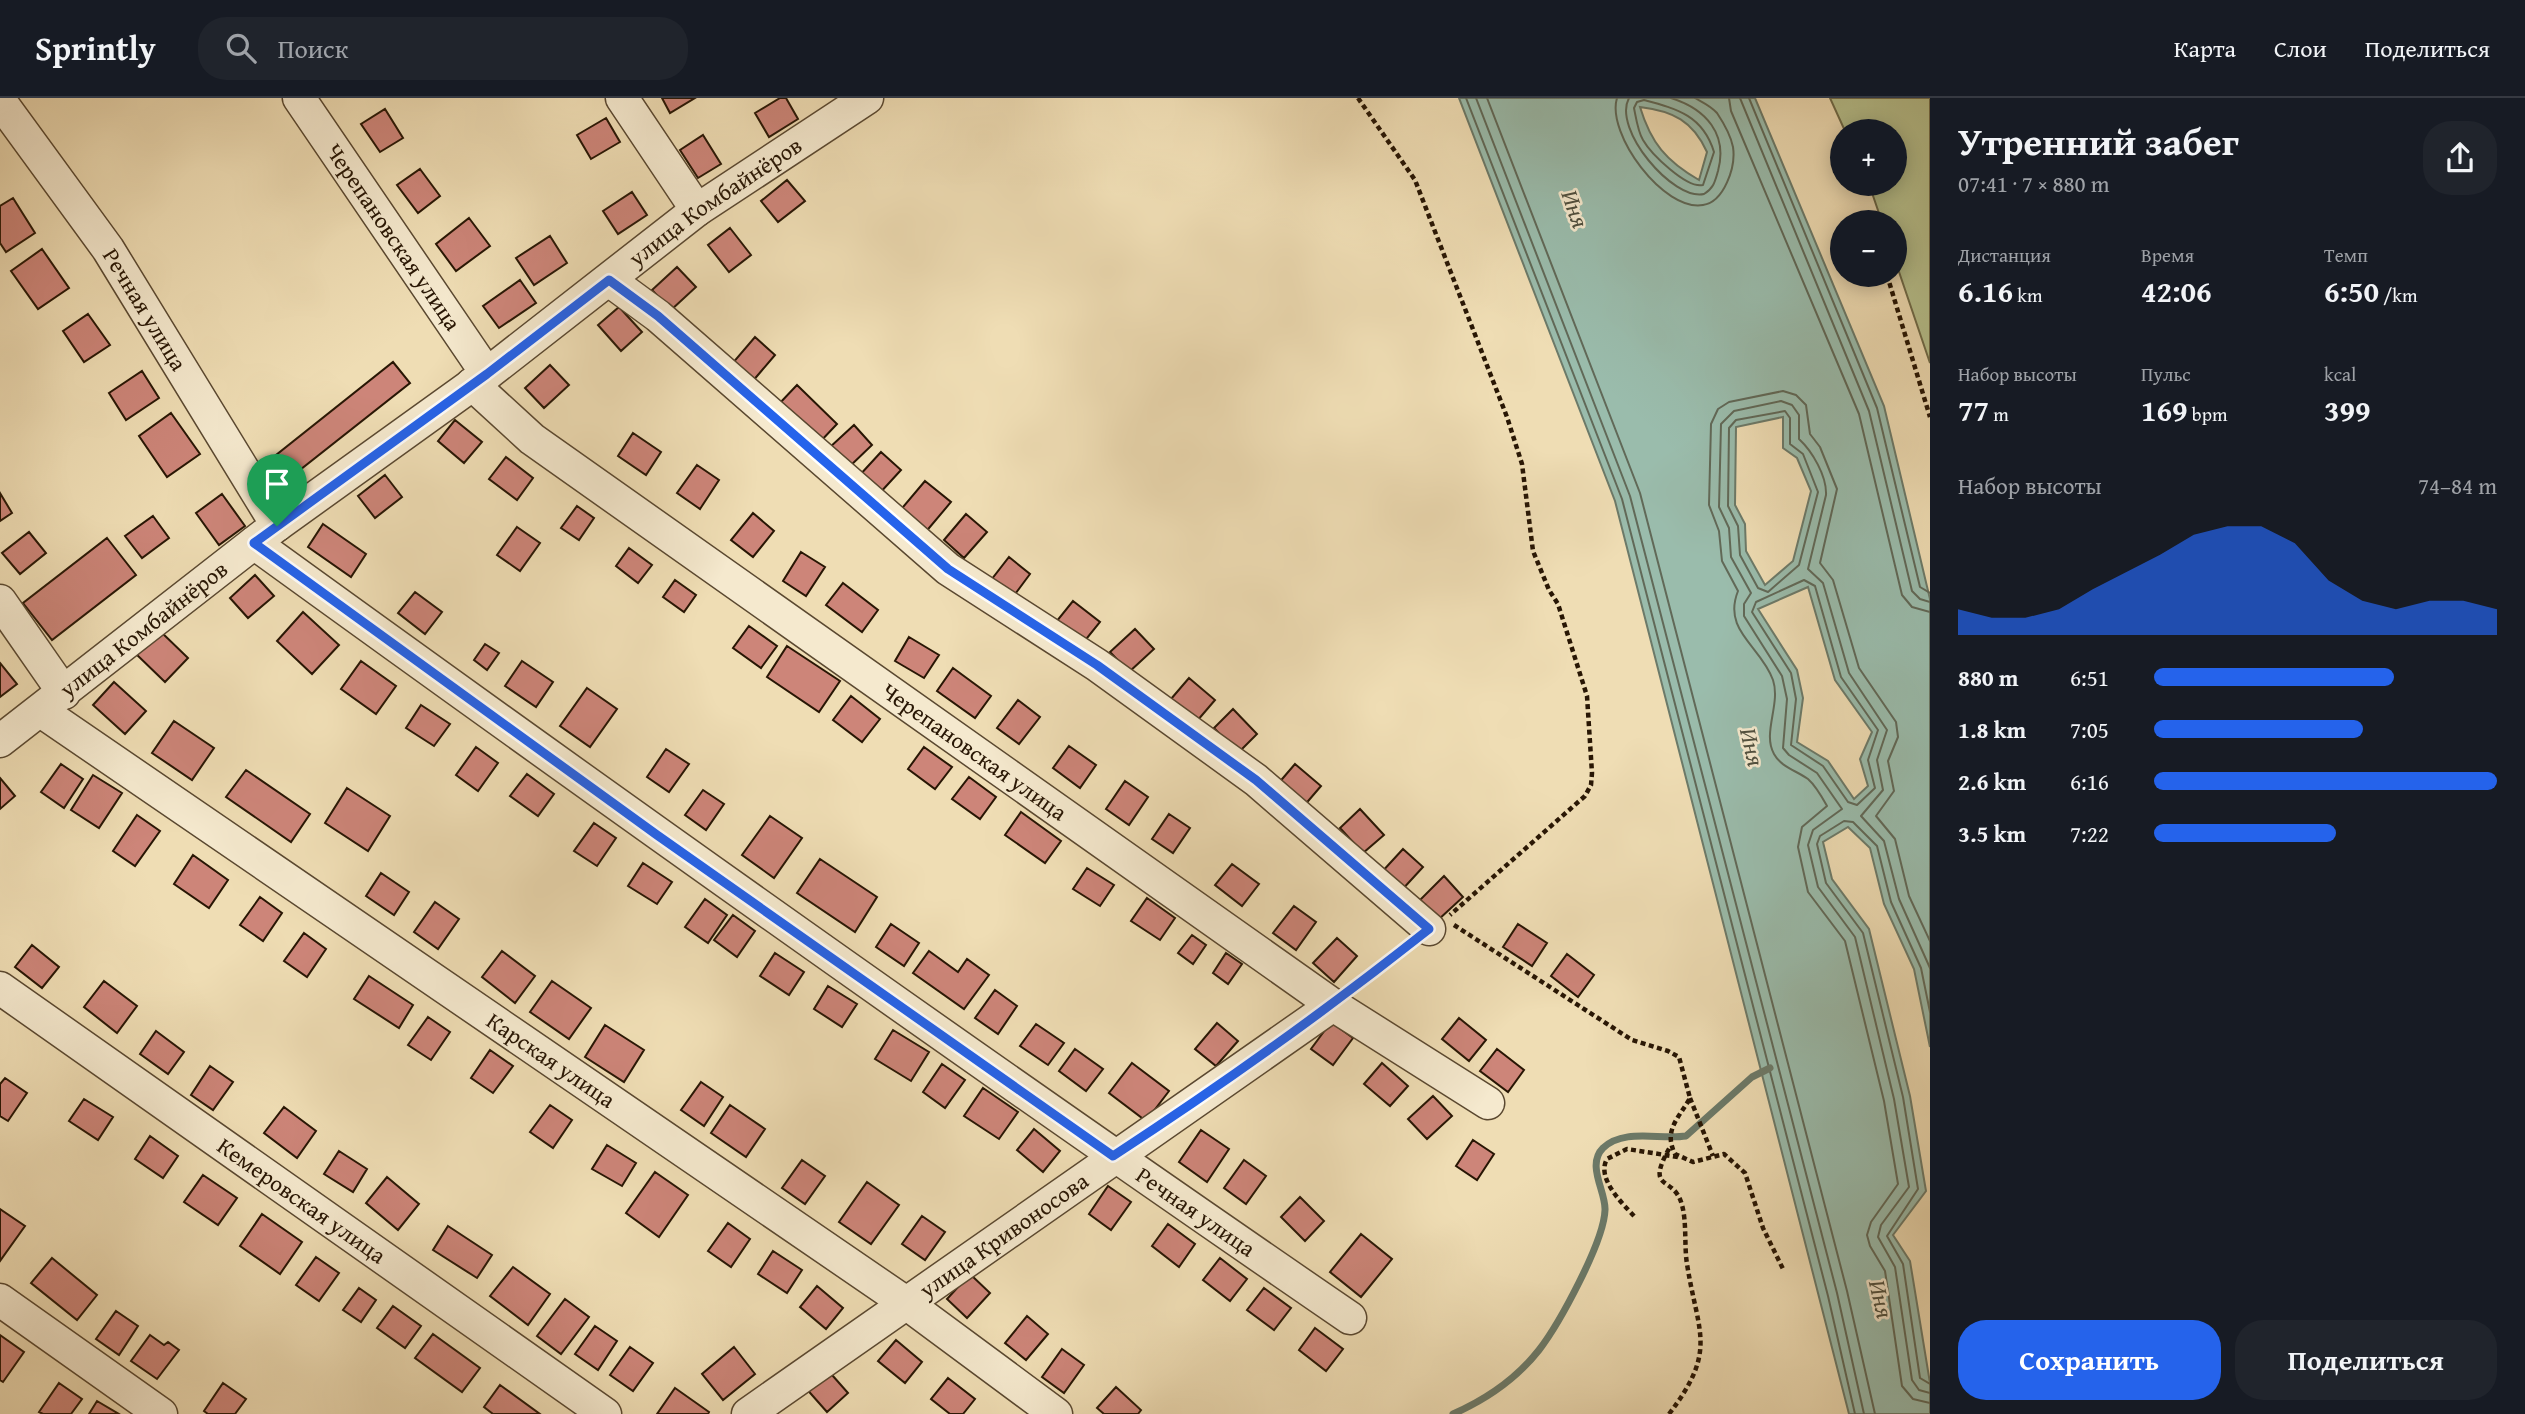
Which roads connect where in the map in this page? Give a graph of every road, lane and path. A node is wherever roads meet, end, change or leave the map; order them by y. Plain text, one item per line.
1 (299, 98) edge
2 (622, 98) edge
3 (867, 98) edge
4 (1357, 98) edge
5 (0, 101) edge
6 (697, 210) junction
7 (609, 280) junction
8 (1891, 287) edge
9 (480, 379) junction
10 (1930, 417) edge
11 (265, 534) junction
12 (0, 601) edge
13 (53, 702) junction
14 (0, 741) edge
15 (1437, 924) junction
16 (0, 988) edge
17 (1332, 1005) junction
18 (1690, 1098) junction
19 (1488, 1103) dead end
20 (1671, 1146) junction
21 (1113, 1156) junction
22 (1665, 1156) junction
23 (1713, 1156) junction
24 (1679, 1157) junction
25 (1634, 1216) dead end
26 (1783, 1269) dead end
27 (0, 1300) edge
28 (906, 1303) junction
29 (1350, 1318) dead end
30 (161, 1414) edge
31 (605, 1414) edge
32 (748, 1414) edge
33 (1056, 1414) edge
34 (1669, 1414) edge

1 - 9 street, Черепановская улица
2 - 6 street
3 - 6 street, улица Комбайнёров
4 - 15 path
5 - 11 street, Речная улица
6 - 7 street, улица Комбайнёров
7 - 9 street, улица Комбайнёров
7 - 15 street
8 - 10 path
9 - 11 street, улица Комбайнёров
9 - 17 street, Черепановская улица
11 - 13 street, улица Комбайнёров
11 - 21 street, Речная улица
12 - 13 street, Карская улица
13 - 14 street, улица Комбайнёров
13 - 28 street, Карская улица
15 - 17 path
15 - 18 path
16 - 31 street, Кемеровская улица
17 - 19 street, Черепановская улица
17 - 21 street, улица Кривоносова
18 - 20 path
18 - 23 path
20 - 22 path
20 - 24 path
21 - 28 street, улица Кривоносова
21 - 29 street, Речная улица
22 - 24 path
22 - 25 path
22 - 34 path
23 - 24 path
23 - 26 path
27 - 30 street
28 - 32 street, улица Кривоносова
28 - 33 street, Карская улица

